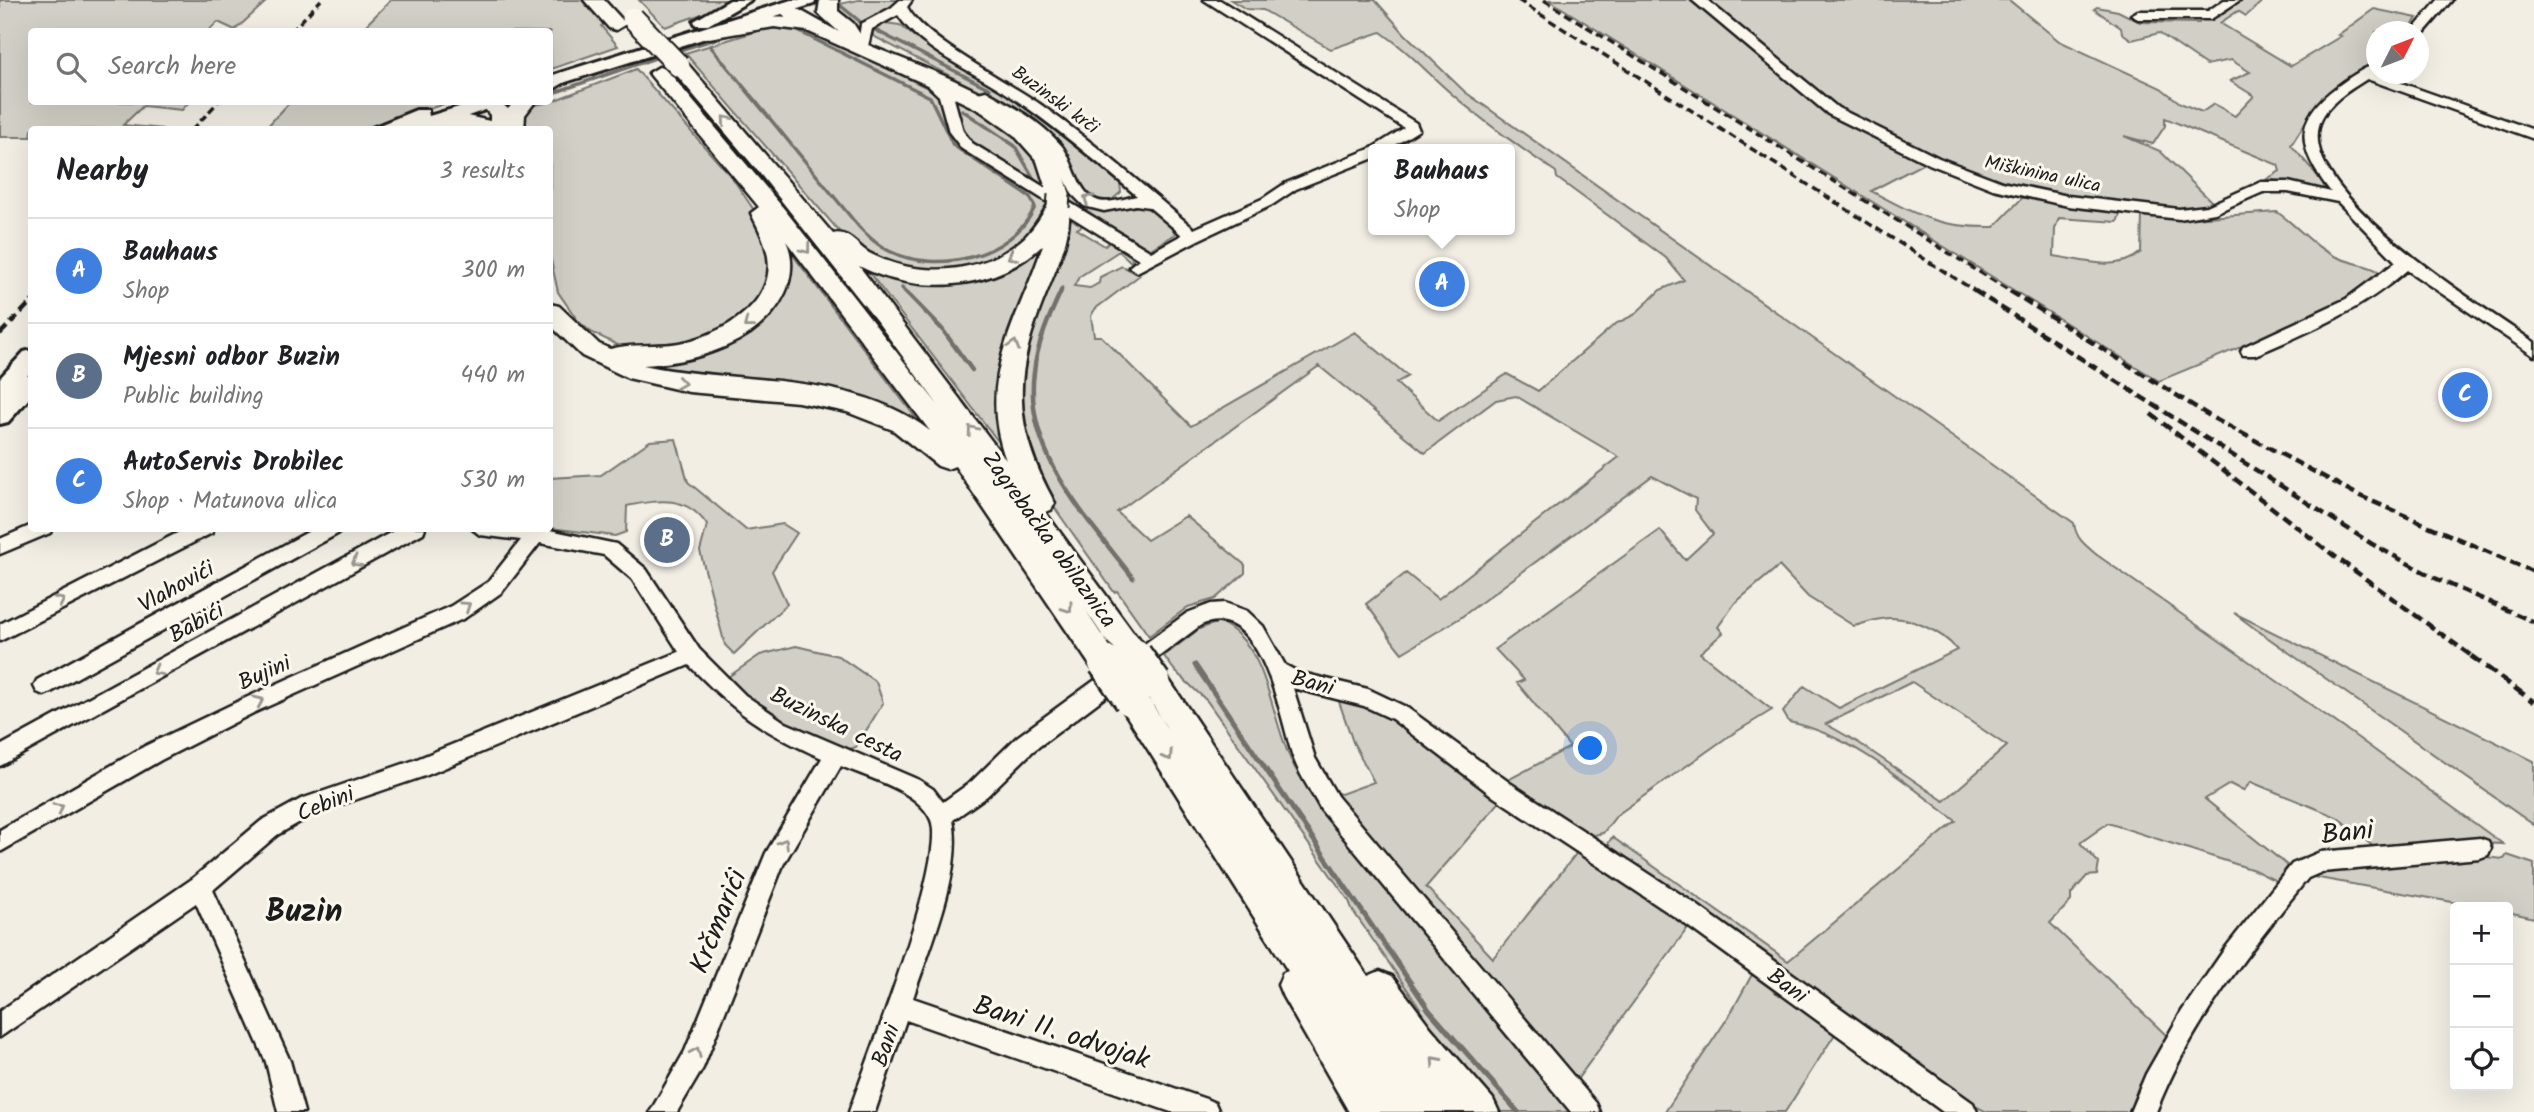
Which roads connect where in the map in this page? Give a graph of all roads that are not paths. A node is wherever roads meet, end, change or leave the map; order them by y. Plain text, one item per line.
1 (593, 0) edge
2 (616, 0) edge
3 (743, 0) edge
4 (829, 0) edge
5 (1211, 0) edge
6 (1699, 0) edge
7 (2233, 0) edge
8 (2445, 0) edge
9 (789, 2) edge
10 (904, 4) edge
11 (2138, 15) dead end
12 (625, 21) junction
13 (2427, 21) edge
14 (877, 22) junction
15 (911, 24) junction
16 (704, 28) junction
17 (816, 29) junction
18 (865, 45) junction
19 (669, 70) junction
20 (2366, 75) edge
21 (926, 76) junction
22 (553, 80) edge
23 (2404, 84) edge
24 (949, 87) junction
25 (450, 105) edge
26 (480, 105) edge
27 (488, 105) edge
28 (523, 105) edge
29 (388, 126) edge
30 (419, 126) edge
31 (440, 126) edge
32 (486, 126) edge
33 (497, 126) edge
34 (504, 126) edge
35 (2534, 135) edge
36 (1389, 144) edge
37 (1368, 155) edge
38 (732, 158) junction
39 (765, 165) junction
40 (1126, 181) junction
41 (2343, 197) junction
42 (1058, 201) junction
43 (1118, 202) junction
44 (1152, 202) junction
45 (1192, 236) junction
46 (2406, 262) junction
47 (553, 316) edge
48 (2534, 350) edge
49 (2249, 351) dead end
50 (595, 352) junction
51 (28, 361) edge
52 (28, 385) edge
53 (0, 392) edge
54 (0, 416) edge
55 (34, 532) edge
56 (197, 532) edge
57 (325, 532) edge
58 (409, 532) edge
59 (512, 532) edge
60 (536, 535) junction
61 (0, 547) edge
62 (1031, 555) junction
63 (1084, 584) junction
64 (0, 633) edge
65 (1115, 652) junction
66 (692, 655) junction
67 (1278, 671) junction
68 (44, 686) dead end
69 (1142, 691) junction
70 (835, 756) junction
71 (0, 757) edge
72 (942, 816) junction
73 (0, 842) edge
74 (2480, 848) dead end
75 (1268, 852) junction
76 (200, 887) junction
77 (1262, 899) junction
78 (899, 1005) junction
79 (0, 1025) edge
80 (291, 1112) edge
81 (663, 1112) edge
82 (862, 1112) edge
83 (1206, 1112) edge
84 (1369, 1112) edge
85 (1399, 1112) edge
86 (1438, 1112) edge
87 (1480, 1112) edge
88 (1587, 1112) edge
89 (1964, 1112) edge
90 (2143, 1112) edge

1 - 12 highway, Zagrebačka obilaznica
2 - 12 highway, Zagrebačka obilaznica
3 - 16 main road
4 - 18 highway
5 - 36 street
6 - 41 street, Miškinina ulica
7 - 11 street
8 - 13 street
9 - 16 main road
9 - 17 highway
9 - 18 highway
10 - 14 street
10 - 15 street, Buzinski krči
12 - 19 highway, Zagrebačka obilaznica
14 - 15 street
14 - 18 street
15 - 40 street, Buzinski krči
16 - 17 highway
16 - 22 main road
17 - 18 highway
18 - 21 highway
19 - 38 highway, Zagrebačka obilaznica
39 -> 19 highway, Zagrebačka obilaznica
20 - 41 street
21 - 24 highway
21 - 45 street
23 - 35 street
24 - 42 highway
43 -> 24 street
25 - 29 main road
26 - 30 main road
27 - 33 highway
28 - 34 highway
31 - 32 highway
37 - 45 street
38 -> 50 highway
38 -> 62 highway, Zagrebačka obilaznica
42 -> 39 highway
63 -> 39 highway, Zagrebačka obilaznica
40 - 43 street
40 - 44 street, Buzinski krči
41 - 46 street
63 -> 42 highway
43 - 44 street
44 - 45 street, Buzinski krči
46 - 48 street
46 - 49 street
47 - 50 highway
50 -> 62 highway
51 - 53 main road
52 - 54 main road
55 - 61 street
64 -> 56 street
57 - 68 street, Vlahovići
58 -> 71 street, Babići
59 - 60 street, Buzinska cesta
60 - 66 street, Buzinska cesta
73 -> 60 street, Bujini
62 -> 65 highway, Zagrebačka obilaznica
63 - 65 highway, Zagrebačka obilaznica
65 - 69 highway, Zagrebačka obilaznica, bridge
66 - 70 street, Buzinska cesta
66 - 76 street, Cebini
67 - 72 street, Bani
67 - 88 street
67 - 89 street, Bani
69 - 75 highway, Zagrebačka obilaznica
69 -> 77 highway, Zagrebačka obilaznica
70 - 72 street, Buzinska cesta
81 -> 70 street, Krčmarići
72 - 78 street, Bani
74 - 90 street, Bani
75 - 86 highway, Zagrebačka obilaznica
87 -> 75 highway
76 - 79 street, Cebini
76 - 80 street
77 - 84 highway
77 - 85 highway, Zagrebačka obilaznica
78 - 82 street, Bani
78 - 83 street, Bani II. odvojak

